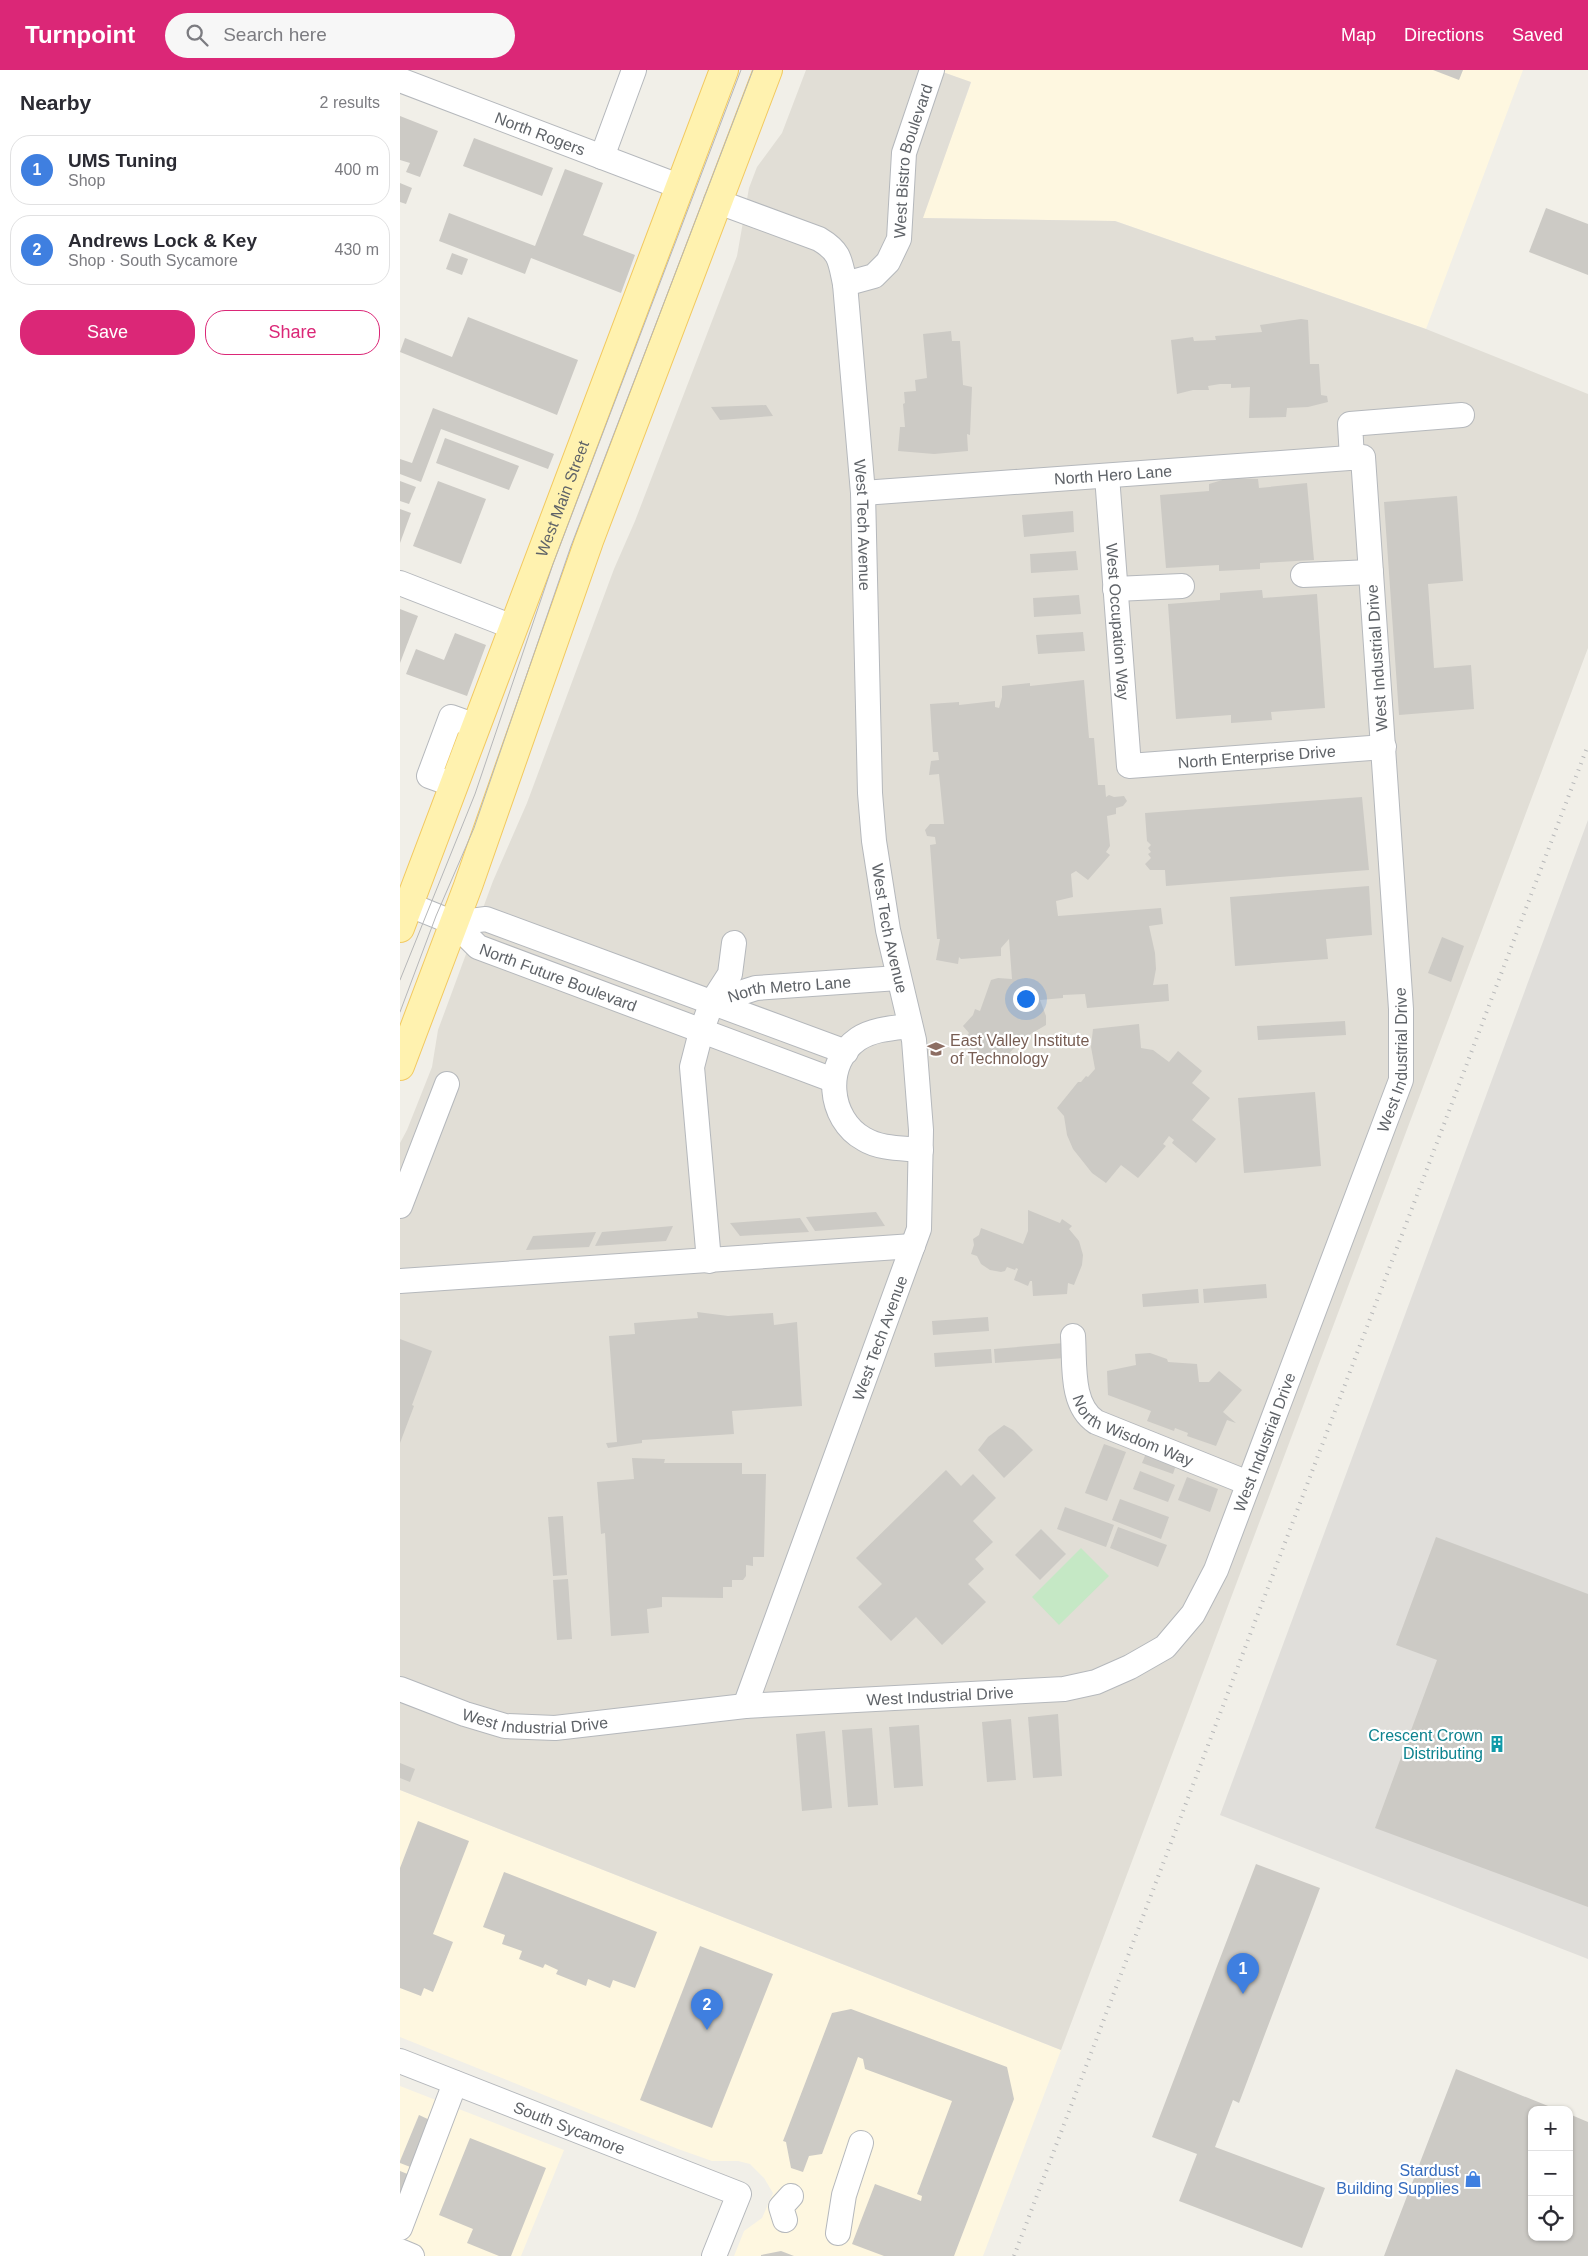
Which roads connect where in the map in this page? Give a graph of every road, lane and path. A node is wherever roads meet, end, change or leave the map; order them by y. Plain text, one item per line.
1 (634, 70) edge
2 (724, 70) edge
3 (768, 70) edge
4 (932, 70) edge
5 (400, 80) edge
6 (602, 156) junction
7 (681, 187) junction
8 (716, 201) junction
9 (845, 284) junction
10 (1462, 416) dead end
11 (1357, 457) junction
12 (1107, 476) junction
13 (863, 493) junction
14 (1371, 572) junction
15 (1303, 575) dead end
16 (400, 583) edge
17 (1182, 586) dead end
18 (1115, 589) junction
19 (513, 627) junction
20 (476, 726) junction
21 (1384, 747) junction
22 (1129, 766) joint
23 (454, 785) junction
24 (419, 914) edge
25 (734, 943) dead end
26 (898, 978) junction
27 (712, 1002) junction
28 (910, 1026) junction
29 (701, 1032) junction
30 (846, 1052) junction
31 (400, 1066) edge
32 (834, 1080) junction
33 (447, 1084) dead end
34 (921, 1150) junction
35 (400, 1206) edge
36 (913, 1246) junction
37 (709, 1260) junction
38 (400, 1281) edge
39 (1073, 1336) dead end
40 (1248, 1482) junction
41 (400, 1689) edge
42 (745, 1706) junction
43 (400, 2061) edge
44 (455, 2083) junction
45 (860, 2143) dead end
46 (791, 2196) dead end
47 (785, 2220) dead end
48 (400, 2228) edge
49 (838, 2233) dead end
50 (400, 2251) edge
51 (412, 2256) edge
52 (714, 2256) edge

1 - 6 street
2 - 7 main road, West Main Street
3 - 8 main road, West Main Street
4 - 9 street, West Bistro Boulevard
5 - 6 street, North Rogers
6 - 7 street, North Rogers
7 - 19 main road, West Main Street
8 - 9 street, West Tech Avenue
8 - 24 main road, West Main Street
9 - 13 street, West Tech Avenue
10 - 11 street, West Industrial Drive
11 - 12 street, North Hero Lane
11 - 14 street, West Industrial Drive
12 - 13 street, North Hero Lane
12 - 18 street, West Occupation Way
13 - 26 street, West Tech Avenue
14 - 15 street
14 - 21 street, West Industrial Drive
16 - 19 street
17 - 18 street
18 - 22 street, West Occupation Way
19 - 20 main road, West Main Street
20 - 23 main road, West Main Street
20 - 23 street
21 - 22 street, North Enterprise Drive
21 - 40 street, West Industrial Drive
23 - 24 main road, West Main Street
24 - 27 street, North Future Boulevard
24 - 29 street, North Future Boulevard
24 - 31 main road, West Main Street
25 - 27 street
26 - 27 street, North Metro Lane
26 - 28 street, West Tech Avenue
27 - 29 street, North Metro Lane
27 - 30 street, North Future Boulevard
28 - 30 street
28 - 34 street, West Tech Avenue
29 - 32 street, North Future Boulevard
29 - 37 street, North Metro Lane
30 - 32 street
32 - 34 street
33 - 35 street
34 - 36 street, West Tech Avenue
36 - 37 street
36 - 42 street, West Tech Avenue
37 - 38 street
39 - 40 street, North Wisdom Way
40 - 42 street, West Industrial Drive
41 - 42 street, West Industrial Drive
43 - 44 street, South Sycamore
44 - 48 street
44 - 52 street, South Sycamore
45 - 49 street
46 - 47 street
50 - 51 street

